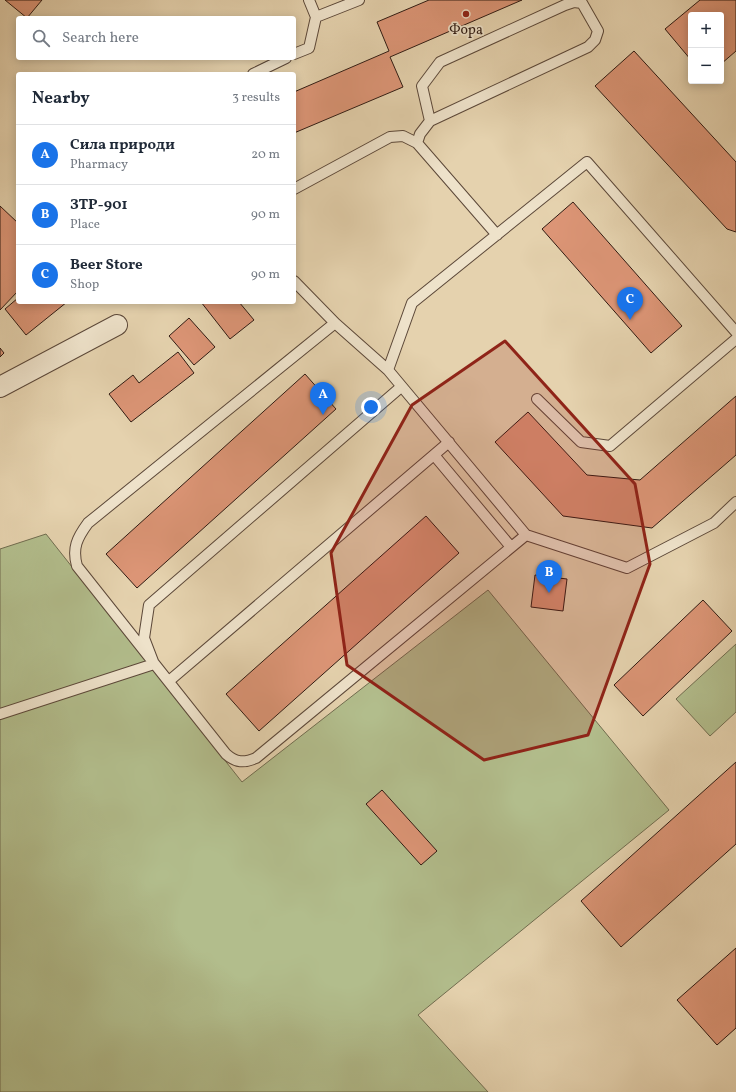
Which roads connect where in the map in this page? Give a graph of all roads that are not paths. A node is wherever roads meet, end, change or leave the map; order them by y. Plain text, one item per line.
1 (309, 0) edge
2 (359, 0) edge
3 (582, 2) edge
4 (316, 17) junction
5 (296, 53) edge
6 (282, 60) edge
7 (256, 72) edge
8 (430, 121) junction
9 (417, 143) junction
10 (296, 188) edge
11 (497, 234) junction
12 (296, 283) edge
13 (335, 323) junction
14 (117, 325) dead end
15 (736, 332) edge
16 (736, 339) edge
17 (388, 370) junction
18 (0, 387) edge
19 (401, 387) junction
20 (537, 399) dead end
21 (449, 442) junction
22 (434, 455) junction
23 (736, 502) edge
24 (526, 535) junction
25 (511, 547) junction
26 (154, 664) junction
27 (169, 681) junction
28 (0, 714) edge

1 - 4 lane
2 - 4 lane
3 - 8 lane
3 - 8 lane
4 - 5 lane
6 - 7 lane
8 - 9 lane
9 - 10 lane
9 - 11 lane
11 - 15 lane
11 - 17 lane
12 - 13 lane
13 - 17 lane
13 - 26 lane
14 - 18 street
16 - 20 lane
17 - 19 lane
19 - 21 lane
19 - 26 lane
21 - 22 lane
21 - 24 lane
22 - 25 lane
22 - 27 lane
23 - 24 lane
24 - 25 lane
25 - 27 lane
26 - 27 lane
26 - 28 lane

